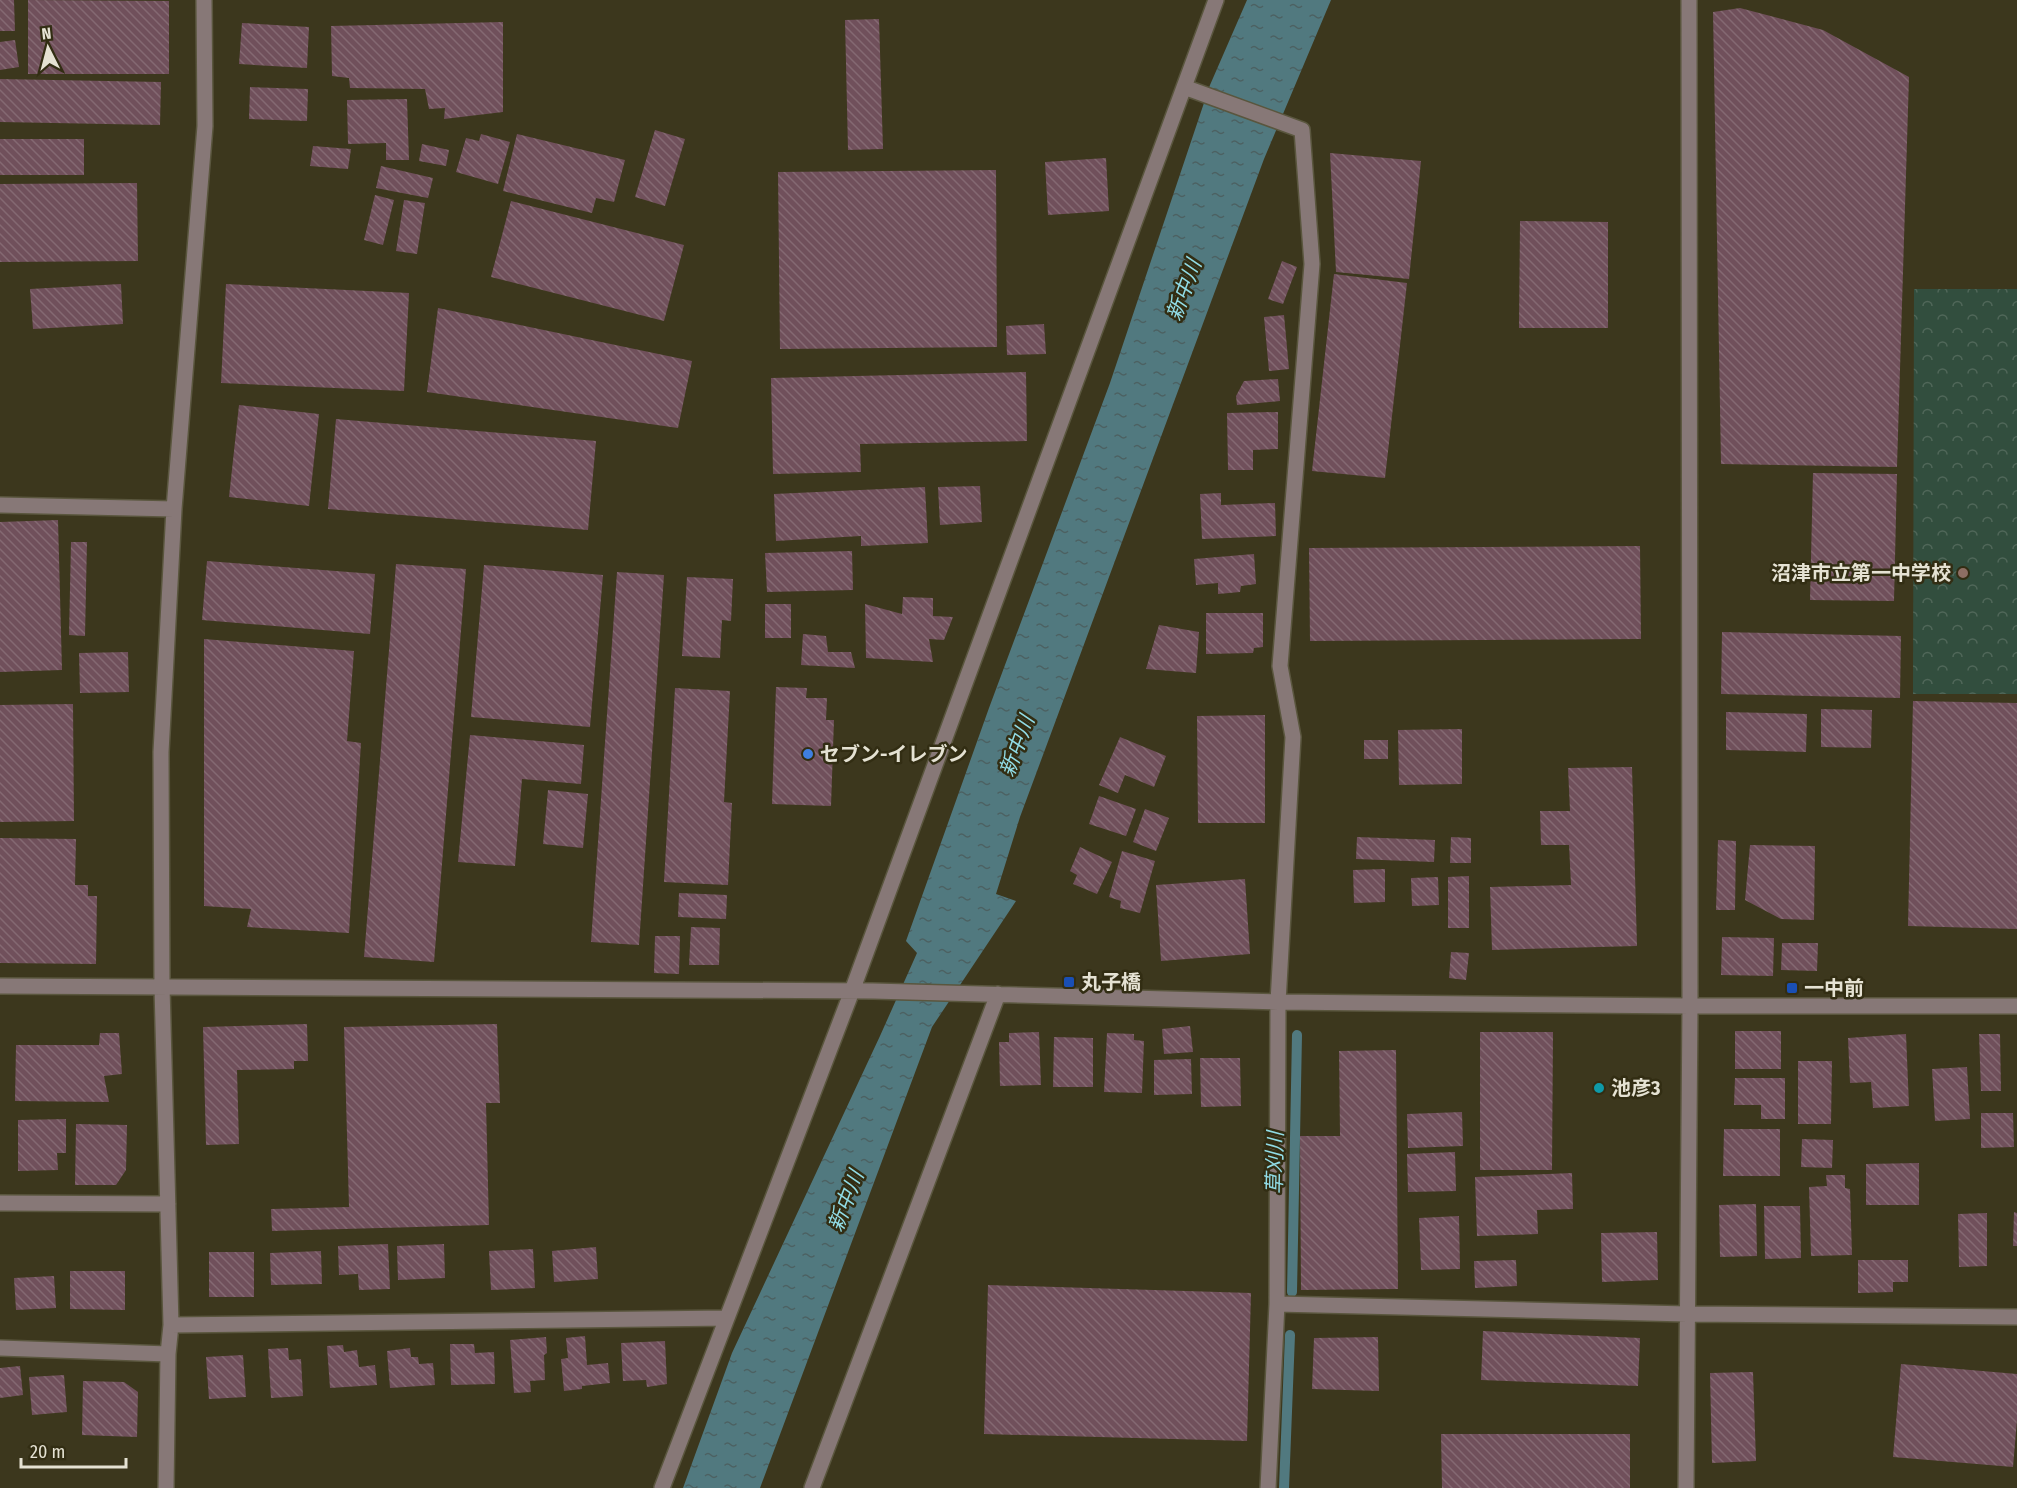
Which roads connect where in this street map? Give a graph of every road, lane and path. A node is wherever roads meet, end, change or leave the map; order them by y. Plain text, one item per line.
1 (204, 0) edge
2 (1216, 0) edge
3 (1689, 0) edge
4 (1184, 87) junction
5 (0, 505) edge
6 (174, 509) junction
7 (0, 986) edge
8 (162, 987) junction
9 (852, 991) junction
10 (998, 994) junction
11 (1278, 1002) junction
12 (1690, 1006) junction
13 (2017, 1006) edge
14 (0, 1203) edge
15 (168, 1204) junction
16 (1277, 1304) junction
17 (1687, 1314) junction
18 (2017, 1317) edge
19 (727, 1318) junction
20 (171, 1325) junction
21 (0, 1348) edge
22 (168, 1354) junction
23 (166, 1488) edge
24 (662, 1488) edge
25 (812, 1488) edge
26 (1269, 1488) edge
27 (1686, 1488) edge

1 - 6 street
2 - 4 street
3 - 12 street
4 - 9 street
4 - 11 street
5 - 6 street
6 - 8 street
7 - 8 street
8 - 9 street
8 - 15 street
9 - 10 street
9 - 19 street
10 - 11 street
10 - 25 street
11 - 12 street
11 - 16 street
12 - 13 street
12 - 17 street
14 - 15 street
15 - 20 street
16 - 17 street
16 - 26 street
17 - 18 street
17 - 27 street
19 - 20 street
19 - 24 street
20 - 22 street
21 - 22 street
22 - 23 street

